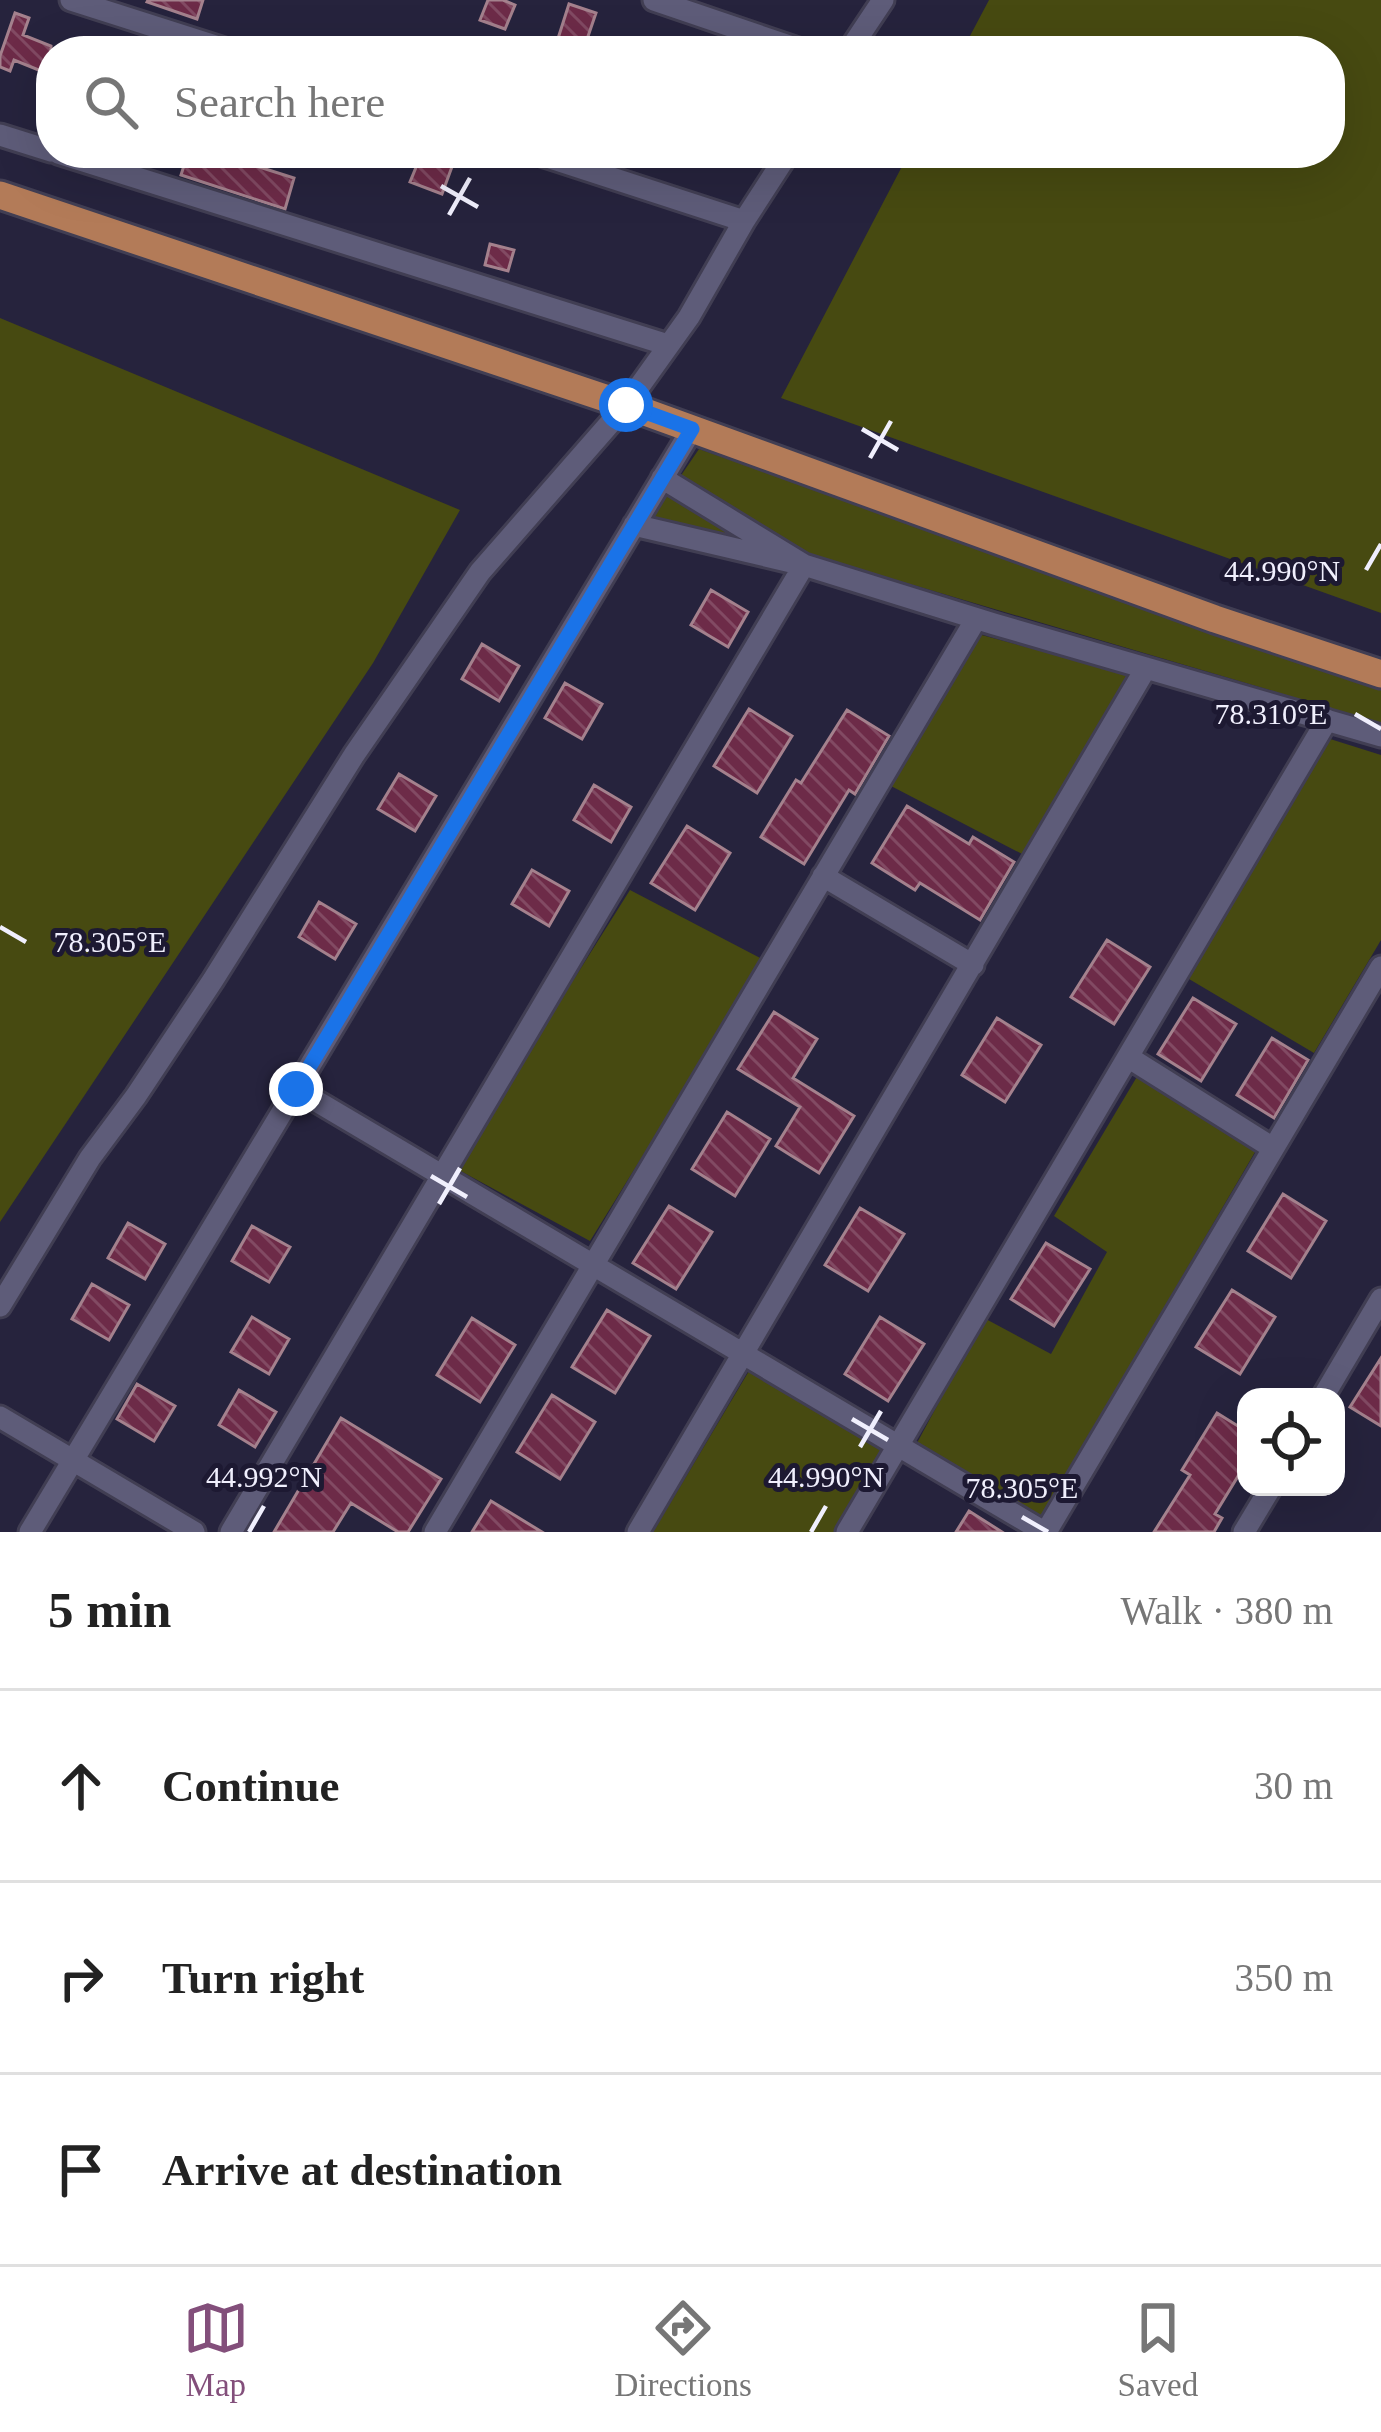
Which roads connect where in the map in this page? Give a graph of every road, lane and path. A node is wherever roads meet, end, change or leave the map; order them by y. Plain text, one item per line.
1 (71, 0) edge
2 (883, 0) edge
3 (660, 1) edge
4 (184, 36) edge
5 (760, 36) edge
6 (859, 36) edge
7 (0, 135) edge
8 (36, 146) edge
9 (106, 168) edge
10 (581, 168) edge
11 (778, 168) edge
12 (0, 195) edge
13 (744, 221) junction
14 (668, 345) junction
15 (626, 405) junction
16 (692, 429) junction
17 (662, 478) junction
18 (634, 525) junction
19 (804, 565) junction
20 (976, 619) junction
21 (1146, 668) junction
22 (1381, 674) edge
23 (1327, 720) junction
24 (1381, 736) edge
25 (824, 876) junction
26 (973, 965) junction
27 (1381, 967) edge
28 (1128, 1057) junction
29 (296, 1089) junction
30 (1274, 1148) junction
31 (442, 1175) junction
32 (593, 1264) junction
33 (1381, 1299) edge
34 (0, 1306) edge
35 (744, 1354) junction
36 (1329, 1388) edge
37 (0, 1417) edge
38 (899, 1446) junction
39 (73, 1460) junction
40 (1265, 1496) edge
41 (30, 1532) edge
42 (194, 1532) edge
43 (231, 1532) edge
44 (434, 1532) edge
45 (638, 1532) edge
46 (847, 1532) edge
47 (1045, 1532) edge
48 (1244, 1532) edge

1 - 4 street
2 - 6 street
3 - 5 street
7 - 8 street
9 - 14 street
10 - 13 street
11 - 13 street
12 - 15 main road
13 - 14 street
14 - 15 street
15 - 16 main road
15 - 34 street
16 - 17 street
16 - 22 main road
17 - 18 street
17 - 19 street
18 - 19 street
18 - 29 street
19 - 20 street
19 - 31 street
20 - 21 street
20 - 25 street
21 - 23 street
21 - 26 street
23 - 24 street
23 - 28 street
25 - 26 street
25 - 32 street
26 - 35 street
27 - 30 street
28 - 30 street
28 - 38 street
29 - 31 street
29 - 39 street
30 - 47 street
31 - 32 street
31 - 43 street
32 - 35 street
32 - 44 street
33 - 36 street
35 - 38 street
35 - 45 street
37 - 39 street
38 - 46 street
38 - 47 street
39 - 41 street
39 - 42 street
40 - 48 street

